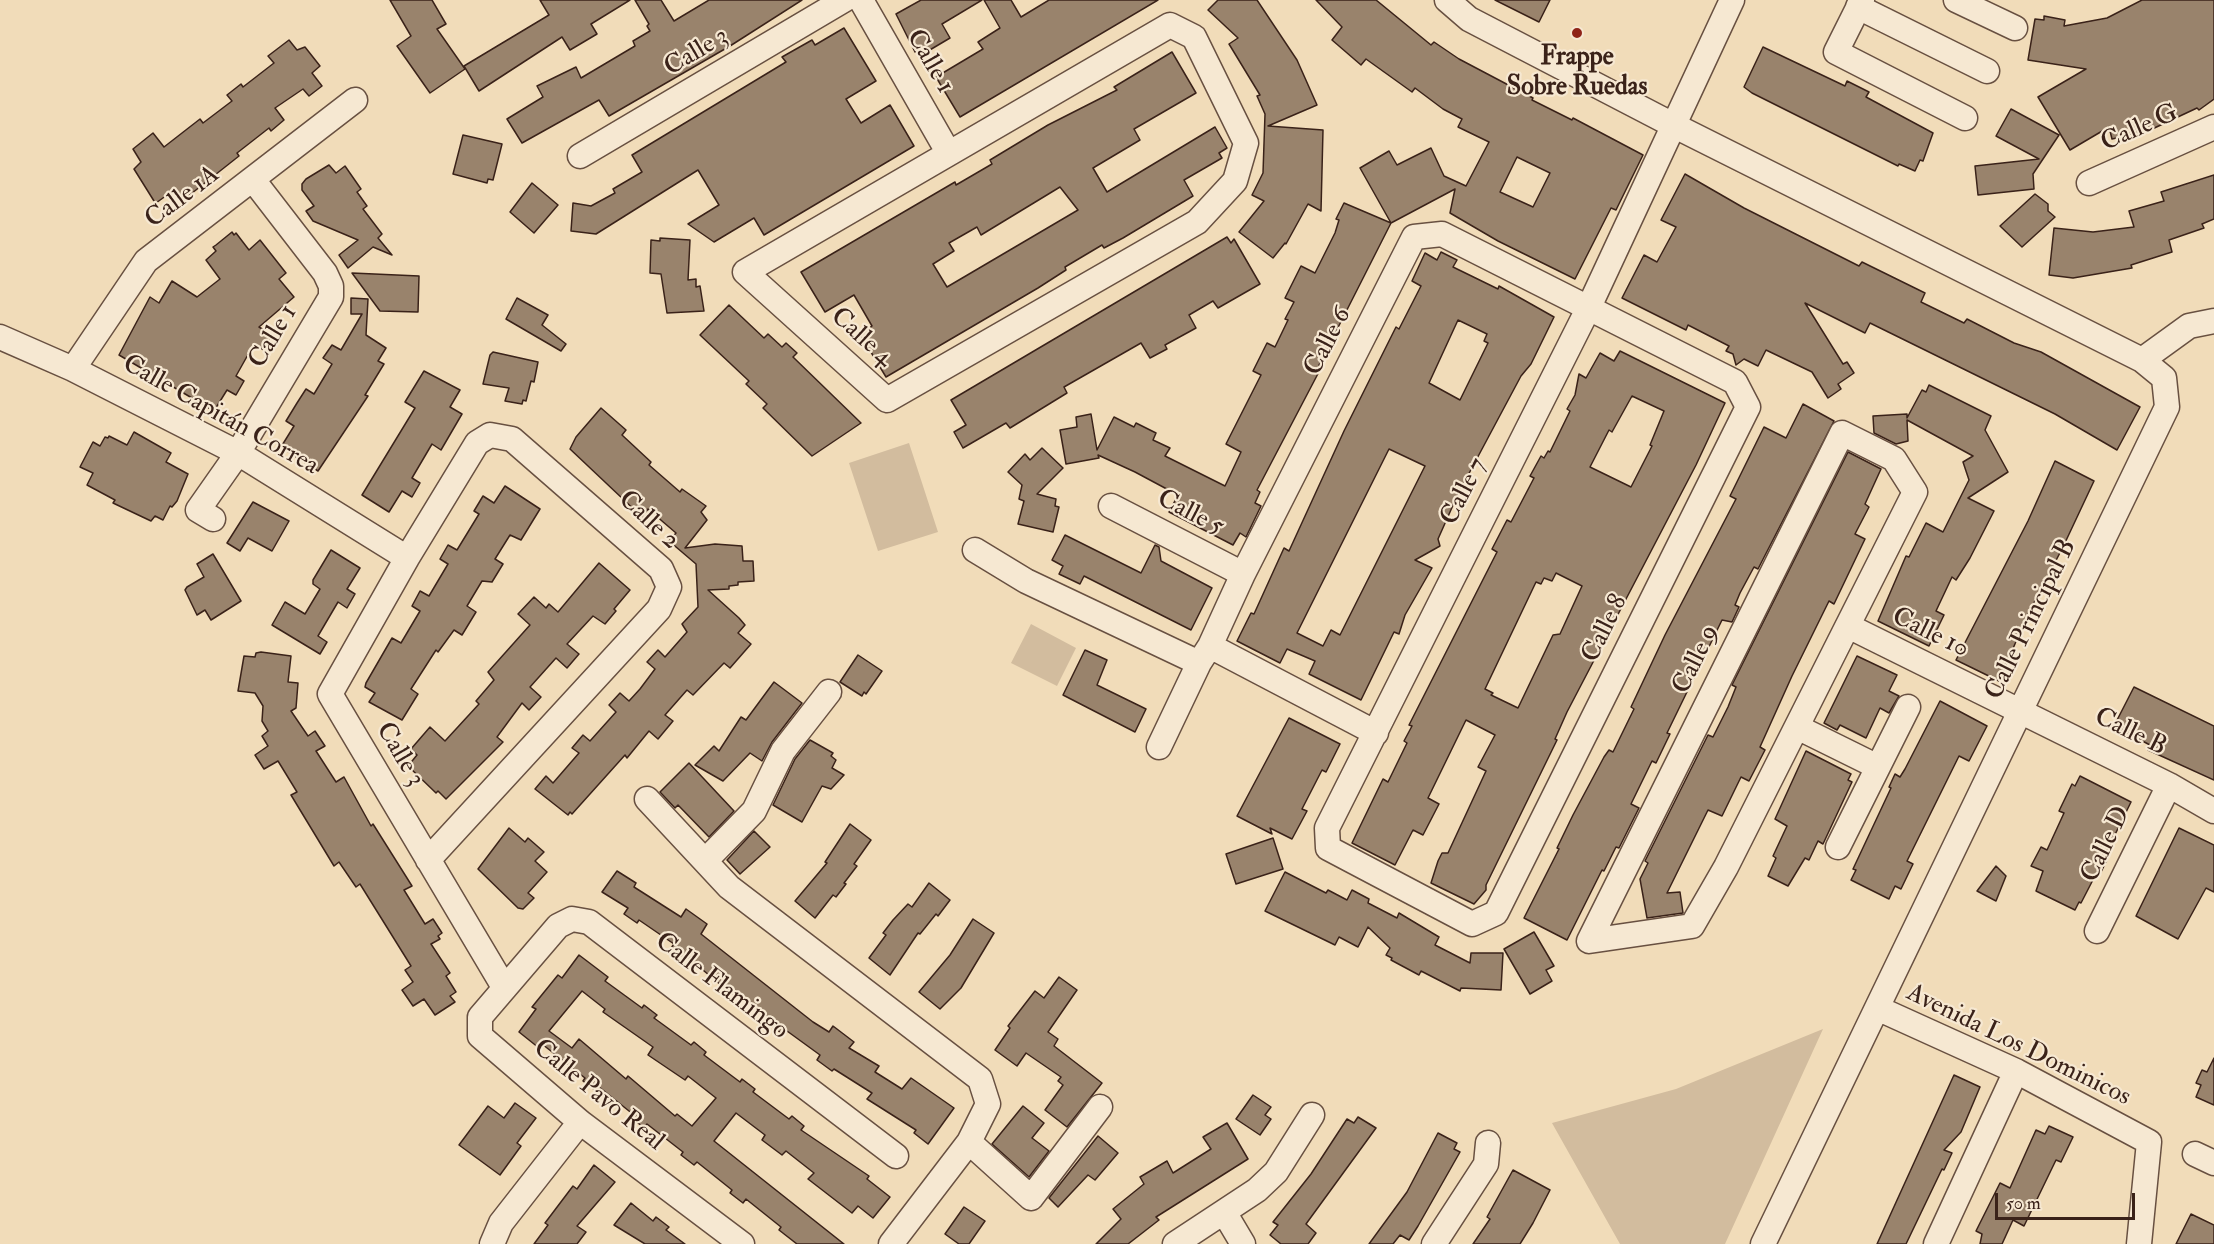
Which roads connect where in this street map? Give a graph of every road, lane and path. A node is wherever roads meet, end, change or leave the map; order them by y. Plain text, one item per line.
1 (843, 0) edge
2 (861, 0) edge
3 (1447, 0) edge
4 (1732, 0) edge
5 (1956, 0) edge
6 (1860, 3) edge
7 (1474, 9) edge
8 (2015, 28) dead end
9 (1987, 71) dead end
10 (355, 100) dead end
11 (1965, 118) dead end
12 (1675, 126) junction
13 (2214, 127) edge
14 (948, 152) junction
15 (580, 156) dead end
16 (254, 181) junction
17 (2089, 183) dead end
18 (1589, 307) junction
19 (2214, 321) edge
20 (0, 337) edge
21 (2142, 360) junction
22 (73, 369) junction
23 (238, 453) junction
24 (1111, 506) dead end
25 (213, 519) dead end
26 (975, 550) dead end
27 (409, 554) junction
28 (1243, 574) junction
29 (1848, 626) junction
30 (1205, 654) junction
31 (829, 692) dead end
32 (1908, 707) dead end
33 (2020, 710) junction
34 (1797, 727) junction
35 (1376, 733) junction
36 (1159, 747) dead end
37 (1878, 767) junction
38 (2169, 784) junction
39 (647, 799) dead end
40 (2214, 811) edge
41 (1838, 847) dead end
42 (428, 860) junction
43 (706, 860) junction
44 (1362, 866) joint
45 (2097, 932) dead end
46 (510, 981) junction
47 (1877, 1008) junction
48 (2016, 1071) junction
49 (1100, 1107) dead end
50 (1312, 1115) dead end
51 (580, 1122) junction
52 (969, 1142) junction
53 (1488, 1143) dead end
54 (896, 1156) dead end
55 (1224, 1212) junction
56 (492, 1244) edge
57 (742, 1244) edge
58 (891, 1244) edge
59 (1174, 1244) edge
60 (1243, 1244) edge
61 (1434, 1244) edge
62 (1763, 1244) edge
63 (1936, 1244) edge
64 (2139, 1244) edge

1 - 15 street, Calle 3
2 - 14 street, Calle 1
3 - 7 street, Calle Principal B
4 - 12 street, Calle 7
5 - 8 street
6 - 9 street
6 - 11 street
7 - 12 street, Calle Principal B
10 - 16 street, Calle 1A
12 - 18 street, Calle 7
12 - 21 street, Calle Principal B
13 - 17 street, Calle G
14 - 14 street, Calle 4
16 - 22 street, Calle 1A
16 - 23 street, Calle 1
18 - 28 street, Calle 6
18 - 35 street, Calle 7
18 - 44 street, Calle 8
19 - 21 street
20 - 22 street, Calle Capitán Correa
21 - 33 street, Calle Principal B
22 - 23 street, Calle Capitán Correa
23 - 25 street, Calle 1
23 - 27 street, Calle Capitán Correa
24 - 28 street, Calle 5
26 - 30 street
27 - 42 street, Calle 3
27 - 42 street, Calle 2
28 - 30 street, Calle 6
29 - 33 street, Calle 10
29 - 34 street, Calle 9
29 - 34 street, Calle 9
30 - 35 street
30 - 36 street, Calle 6
31 - 43 street
32 - 37 street
33 - 38 street, Calle B
33 - 47 street, Calle Principal B
34 - 37 street
35 - 44 street, Calle 7
37 - 41 street
38 - 40 street, Calle B
38 - 45 street, Calle D
39 - 43 street
42 - 46 street, Calle 3
43 - 52 street
46 - 51 street, Calle Pavo Real
46 - 54 street, Calle Flamingo
47 - 48 street, Avenida Los Dominicos
47 - 62 street, Avenida Los Dominicos
48 - 63 street
48 - 64 street, Avenida Los Dominicos
49 - 52 street
50 - 55 street
51 - 56 street
51 - 57 street, Calle Pavo Real
52 - 58 street
53 - 61 street
55 - 59 street
55 - 60 street

